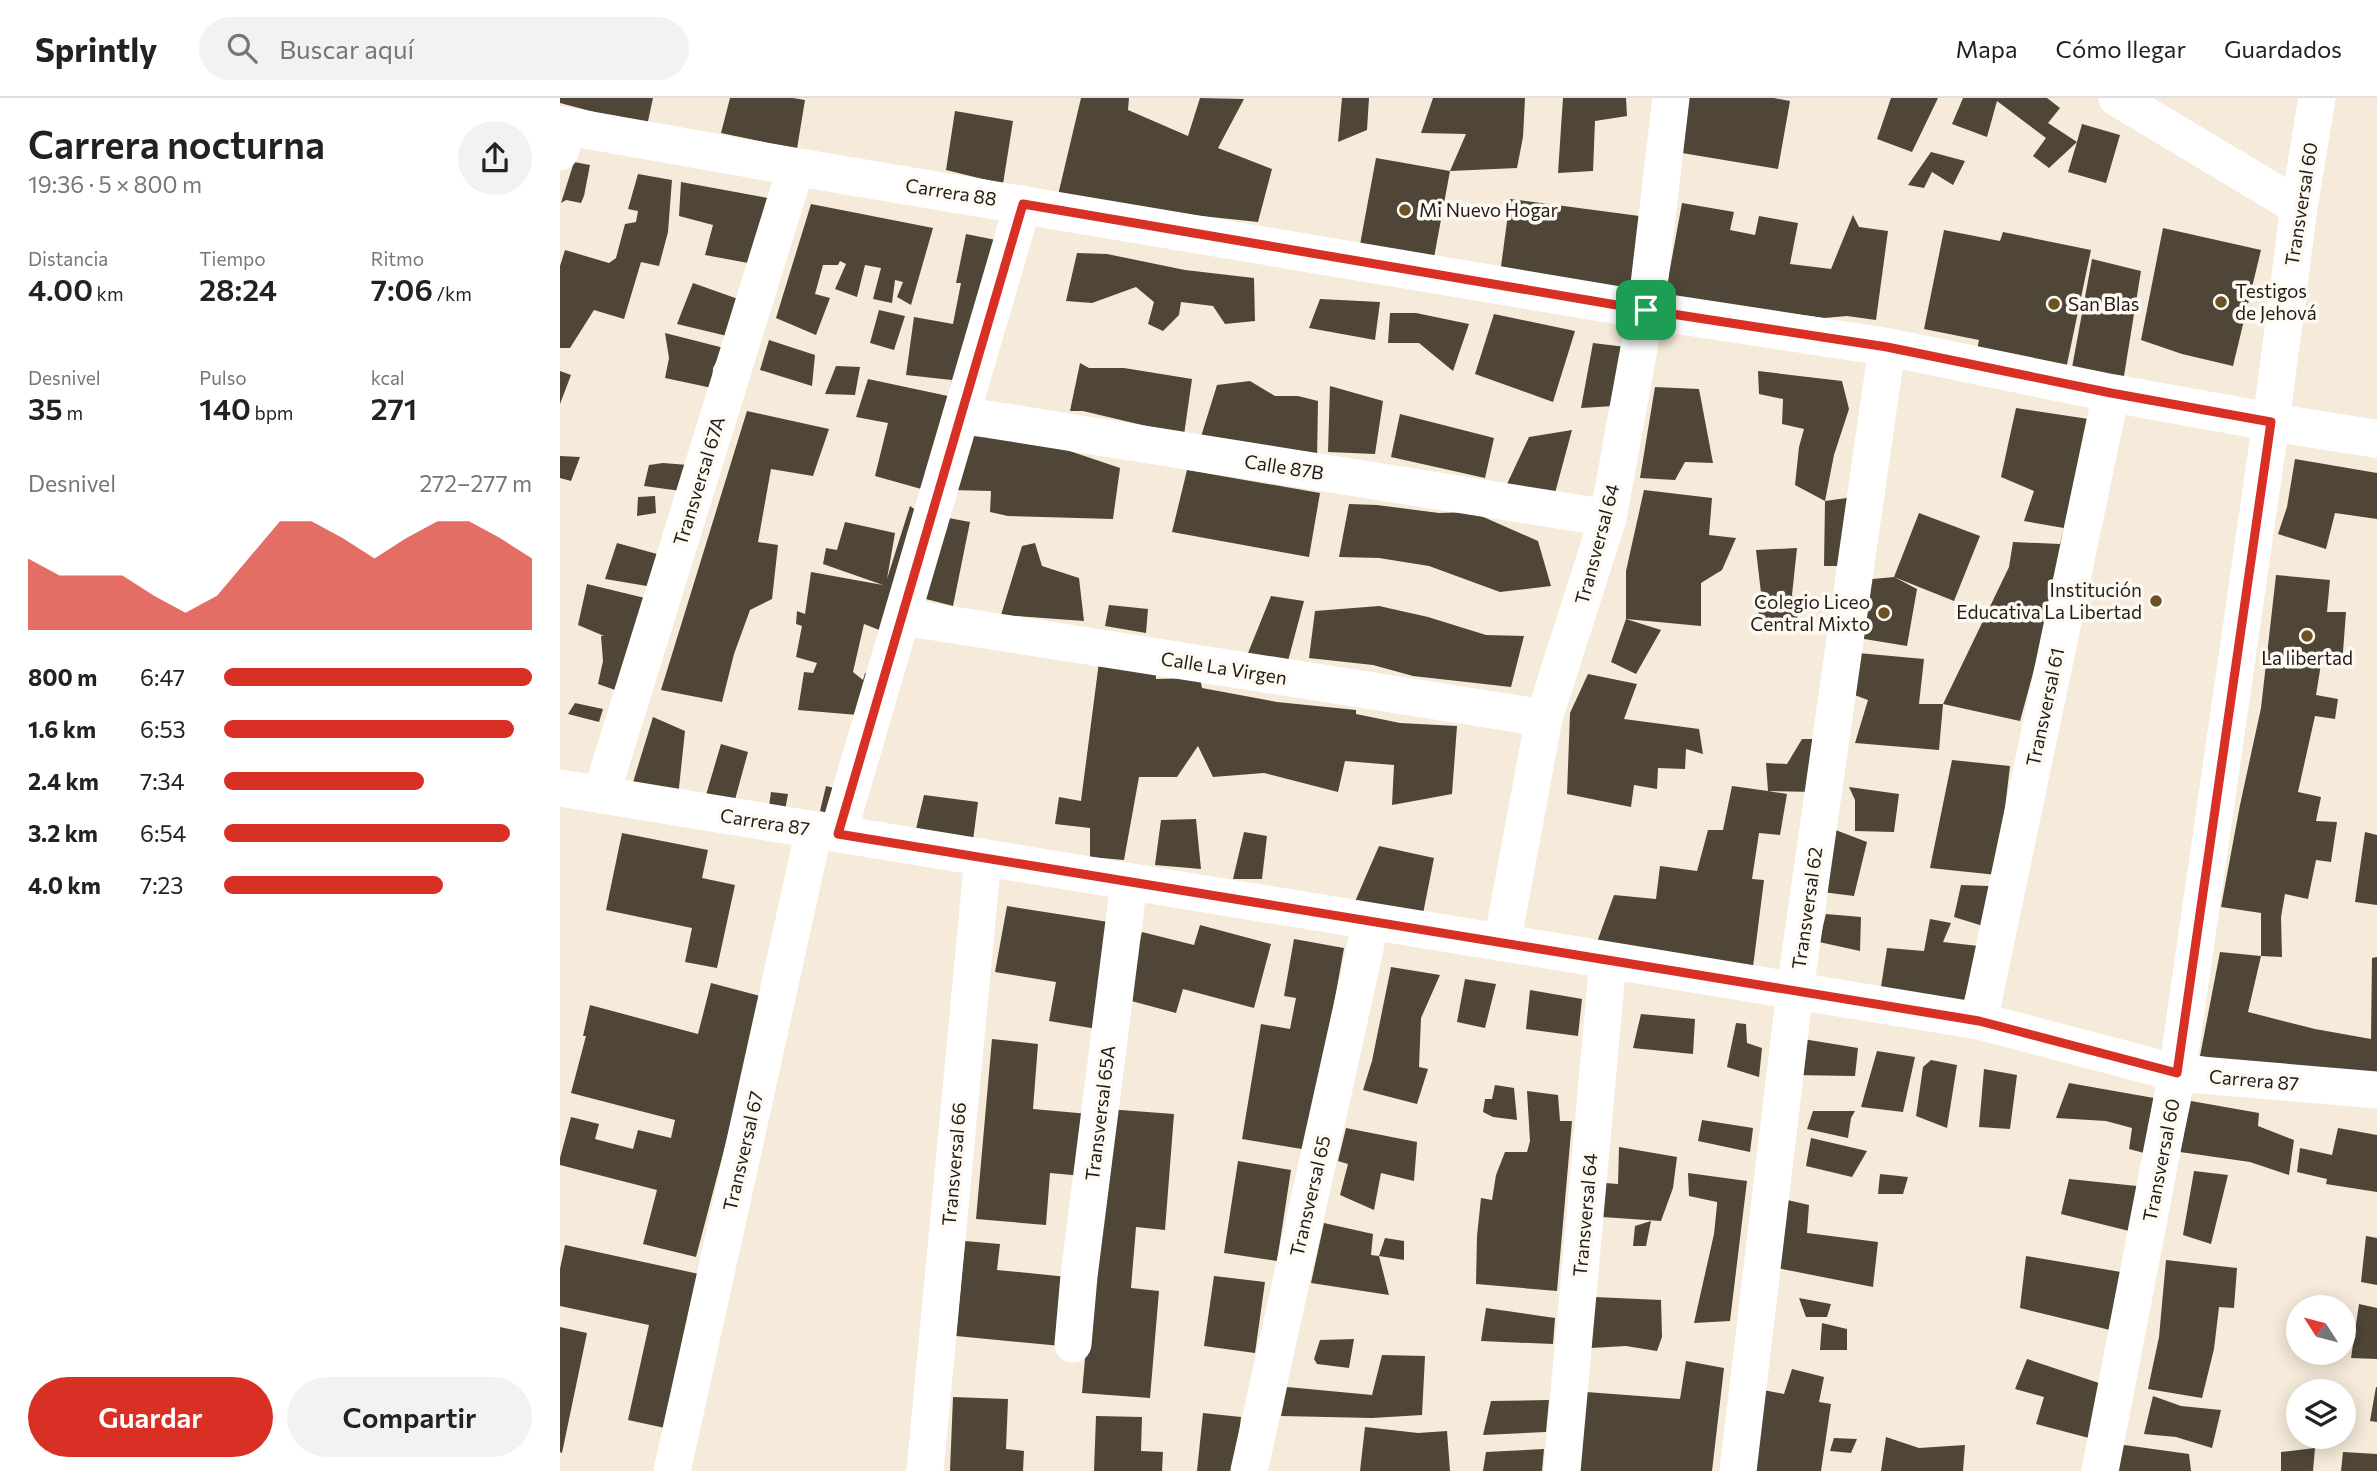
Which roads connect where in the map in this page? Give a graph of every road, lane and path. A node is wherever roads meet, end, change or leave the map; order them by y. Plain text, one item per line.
1 (1671, 98) edge
2 (2117, 98) edge
3 (2318, 98) edge
4 (563, 134) edge
5 (796, 167) junction
6 (1023, 204) junction
7 (2299, 207) junction
8 (1646, 310) junction
9 (1887, 347) junction
10 (2111, 393) junction
11 (961, 415) junction
12 (2271, 422) junction
13 (2377, 439) edge
14 (1608, 518) junction
15 (903, 617) junction
16 (1545, 718) junction
17 (560, 788) edge
18 (601, 795) junction
19 (826, 832) junction
20 (983, 858) junction
21 (1129, 881) junction
22 (1371, 921) junction
23 (1502, 943) junction
24 (1608, 960) junction
25 (1795, 990) junction
26 (1979, 1021) junction
27 (2177, 1073) junction
28 (2377, 1090) edge
29 (1073, 1344) dead end
30 (672, 1471) edge
31 (925, 1471) edge
32 (1249, 1471) edge
33 (1562, 1471) edge
34 (1738, 1471) edge
35 (2100, 1471) edge

1 - 8 street, Transversal 64
2 - 7 street
3 - 7 street, Transversal 60
4 - 5 street, Carrera 88
5 - 6 street, Carrera 88
5 - 18 street, Transversal 67A
6 - 8 street, Carrera 88
6 - 11 street, Transversal 67
7 - 12 street, Transversal 60
8 - 9 street, Carrera 88
8 - 14 street, Transversal 64
9 - 10 street, Carrera 88
9 - 25 street, Transversal 62
10 - 12 street, Carrera 88
10 - 26 street, Transversal 61
11 - 14 street, Calle 87B
11 - 15 street, Transversal 67
12 - 13 street, Carrera 88
12 - 27 street, Transversal 60
14 - 16 street, Transversal 64
15 - 16 street, Calle La Virgen
15 - 19 street, Transversal 67
16 - 23 street, Transversal 64
17 - 18 street, Carrera 87
18 - 19 street, Carrera 87
19 - 20 street, Carrera 87
19 - 30 street, Transversal 67
20 - 21 street, Carrera 87
20 - 31 street, Transversal 66
21 - 22 street, Carrera 87
21 - 29 street, Transversal 65A
22 - 23 street, Carrera 87
22 - 32 street, Transversal 65
23 - 24 street, Carrera 87
24 - 25 street, Carrera 87
24 - 33 street, Transversal 64
25 - 26 street, Carrera 87
25 - 34 street, Transversal 62
26 - 27 street, Carrera 87
27 - 28 street, Carrera 87
27 - 35 street, Transversal 60

